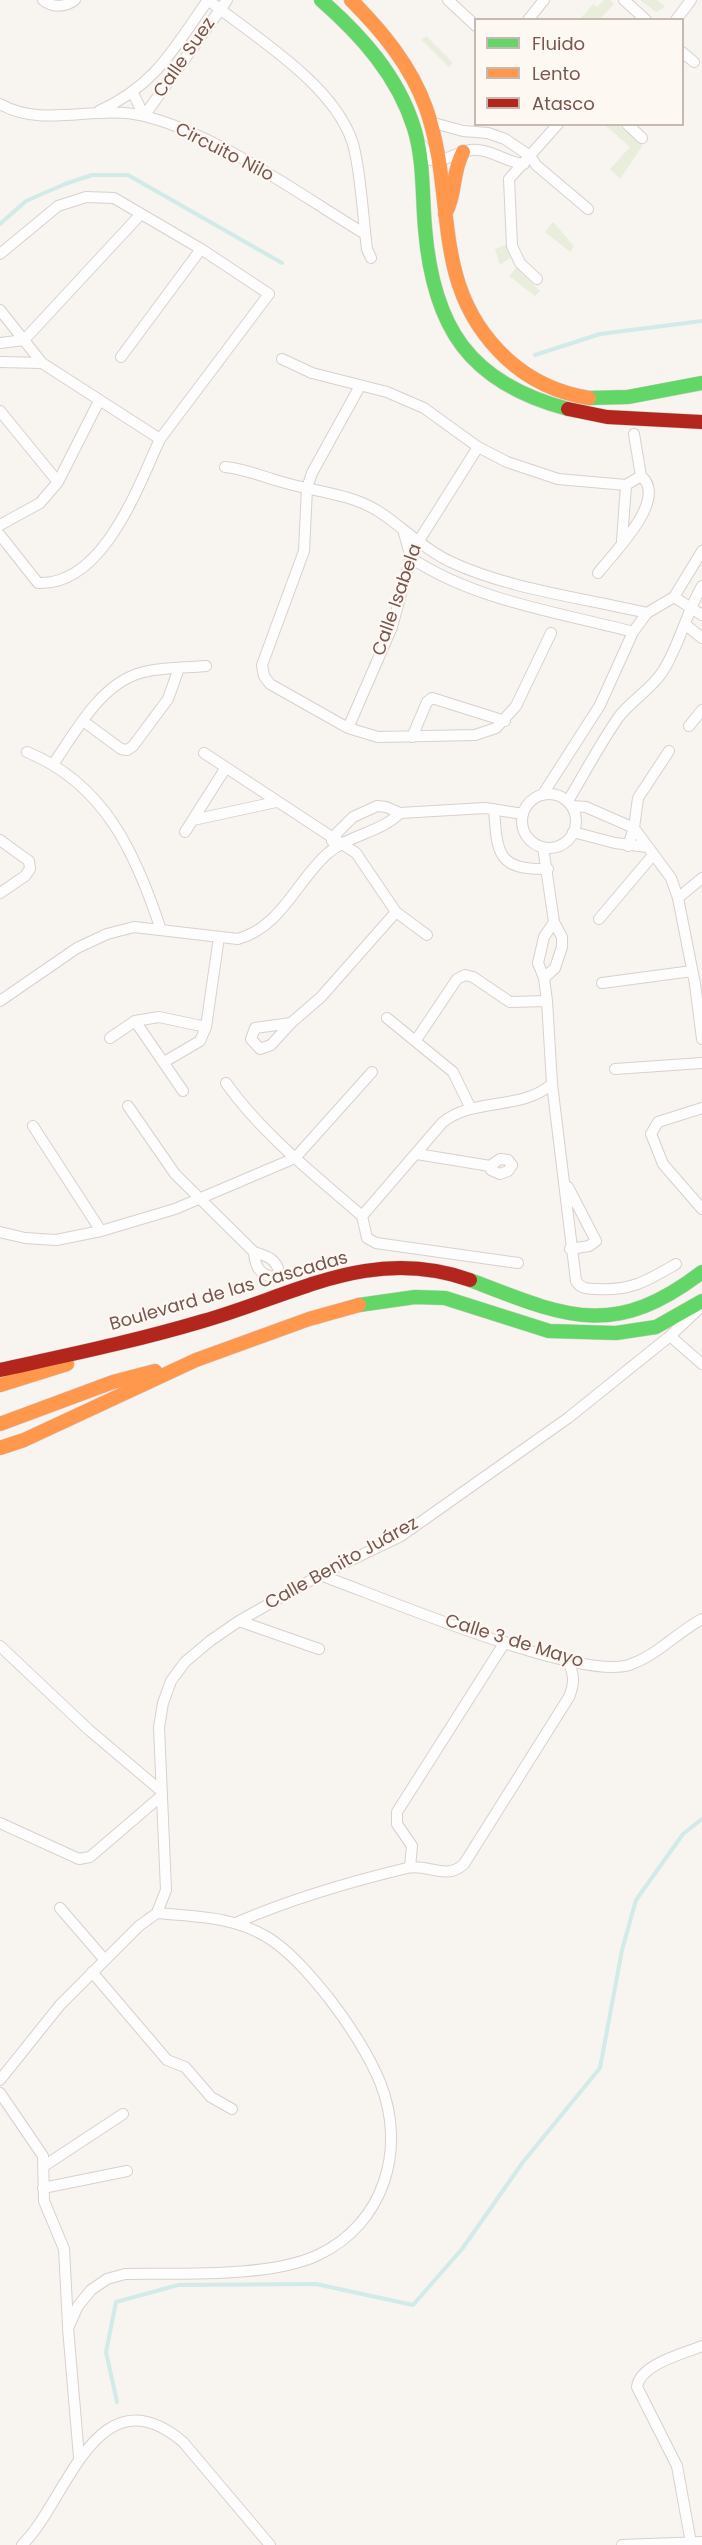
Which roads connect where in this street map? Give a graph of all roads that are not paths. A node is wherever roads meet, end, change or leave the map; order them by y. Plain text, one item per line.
1 (43, 0) edge
2 (75, 0) edge
3 (208, 0) edge
4 (227, 0) edge
5 (321, 0) edge
6 (346, 0) edge
7 (351, 0) edge
8 (448, 0) edge
9 (544, 0) edge
10 (624, 0) edge
11 (692, 0) edge
12 (219, 9) junction
13 (336, 13) junction
14 (530, 18) edge
15 (644, 18) edge
16 (678, 18) edge
17 (474, 24) edge
18 (684, 54) edge
19 (694, 62) dead end
20 (133, 93) junction
21 (0, 104) edge
22 (97, 112) junction
23 (144, 116) junction
24 (430, 122) junction
25 (557, 126) edge
26 (629, 126) edge
27 (414, 129) junction
28 (463, 131) junction
29 (642, 138) dead end
30 (463, 152) junction
31 (439, 161) junction
32 (533, 161) junction
33 (520, 164) junction
34 (588, 209) dead end
35 (445, 214) junction
36 (140, 215) junction
37 (365, 234) junction
38 (201, 249) junction
39 (0, 254) edge
40 (371, 258) dead end
41 (537, 279) dead end
42 (0, 310) edge
43 (24, 340) junction
44 (0, 343) edge
45 (121, 357) dead end
46 (282, 359) dead end
47 (0, 362) edge
48 (42, 363) junction
49 (702, 383) edge
50 (360, 386) junction
51 (99, 400) junction
52 (0, 411) edge
53 (696, 421) edge
54 (702, 431) edge
55 (634, 434) dead end
56 (160, 439) junction
57 (478, 447) junction
58 (225, 467) dead end
59 (641, 476) junction
60 (58, 482) junction
61 (626, 485) junction
62 (307, 488) junction
63 (0, 525) edge
64 (404, 533) junction
65 (0, 535) edge
66 (622, 541) junction
67 (417, 542) junction
68 (702, 550) edge
69 (411, 558) junction
70 (598, 573) dead end
71 (702, 586) edge
72 (576, 596) junction
73 (674, 597) junction
74 (690, 607) junction
75 (647, 613) junction
76 (569, 615) junction
77 (702, 615) edge
78 (686, 625) junction
79 (633, 632) junction
80 (552, 633) dead end
81 (702, 638) edge
82 (206, 666) dead end
83 (179, 668) junction
84 (600, 705) junction
85 (702, 710) edge
86 (620, 715) junction
87 (82, 721) junction
88 (505, 721) junction
89 (689, 726) dead end
90 (348, 728) junction
91 (412, 738) junction
92 (669, 751) dead end
93 (27, 752) dead end
94 (204, 753) dead end
95 (54, 763) junction
96 (225, 769) junction
97 (543, 794) junction
98 (276, 802) junction
99 (570, 804) junction
100 (494, 809) junction
101 (400, 813) junction
102 (523, 814) junction
103 (193, 820) junction
104 (634, 828) junction
105 (185, 832) dead end
106 (573, 832) junction
107 (334, 836) junction
108 (0, 840) edge
109 (345, 844) junction
110 (628, 846) junction
111 (543, 847) junction
112 (650, 851) junction
113 (328, 853) junction
114 (548, 869) junction
115 (702, 878) edge
116 (0, 893) edge
117 (678, 898) junction
118 (396, 912) junction
119 (599, 919) dead end
120 (554, 922) junction
121 (161, 930) junction
122 (427, 934) dead end
123 (219, 938) junction
124 (692, 971) junction
125 (544, 978) junction
126 (602, 983) dead end
127 (699, 984) edge
128 (0, 985) edge
129 (10, 992) junction
130 (0, 1001) edge
131 (546, 1001) junction
132 (387, 1018) dead end
133 (135, 1021) junction
134 (291, 1023) dead end
135 (206, 1027) junction
136 (110, 1038) dead end
137 (702, 1039) edge
138 (416, 1040) junction
139 (164, 1062) junction
140 (702, 1063) edge
141 (615, 1069) dead end
142 (372, 1072) dead end
143 (226, 1083) dead end
144 (552, 1084) junction
145 (183, 1091) dead end
146 (128, 1106) dead end
147 (702, 1108) edge
148 (471, 1109) junction
149 (33, 1126) dead end
150 (417, 1154) junction
151 (295, 1158) junction
152 (490, 1166) dead end
153 (565, 1182) junction
154 (200, 1198) junction
155 (702, 1209) edge
156 (362, 1216) junction
157 (101, 1231) junction
158 (0, 1232) edge
159 (570, 1249) junction
160 (254, 1252) dead end
161 (518, 1263) dead end
162 (676, 1264) dead end
163 (702, 1272) edge
164 (702, 1301) edge
165 (702, 1306) edge
166 (670, 1336) junction
167 (138, 1339) junction
168 (196, 1360) junction
169 (702, 1364) edge
170 (0, 1370) edge
171 (0, 1385) edge
172 (0, 1424) edge
173 (0, 1448) edge
174 (320, 1575) junction
175 (702, 1619) edge
176 (239, 1621) junction
177 (505, 1642) junction
178 (0, 1646) edge
179 (319, 1649) dead end
180 (568, 1661) junction
181 (160, 1794) junction
182 (0, 1823) edge
183 (410, 1867) junction
184 (60, 1908) dead end
185 (157, 1913) junction
186 (238, 1922) junction
187 (105, 1959) junction
188 (92, 1972) junction
189 (2, 2073) edge
190 (0, 2093) edge
191 (232, 2109) dead end
192 (123, 2114) dead end
193 (44, 2166) junction
194 (127, 2171) dead end
195 (43, 2188) junction
196 (68, 2328) junction
197 (702, 2346) edge
198 (79, 2457) junction
199 (696, 2542) edge
200 (22, 2545) edge
201 (270, 2545) edge
202 (622, 2545) edge

1 - 2 street
3 - 12 street
3 - 20 street, Calle Suez
4 - 12 street, Calle Suez
5 - 13 main road
6 - 13 street
7 - 24 main road
8 - 17 street
9 - 14 street
10 - 15 street
11 - 16 street
12 - 23 street, Calle Suez
12 - 37 street
13 - 27 main road
18 - 19 street
20 - 22 street, Calle Suez
20 - 23 street
21 - 22 street, Circuito Nilo
22 - 23 street, Circuito Nilo
23 - 37 street, Circuito Nilo
24 - 28 street
24 - 31 main road
25 - 32 street
26 - 29 street
27 - 31 street
27 - 53 main road
28 - 30 street
28 - 32 street
30 - 31 street
30 - 33 street
30 - 35 main road
31 - 35 main road
32 - 33 street
32 - 34 street
33 - 41 street
35 - 49 main road
36 - 38 street
36 - 39 street
36 - 43 street
37 - 40 street
38 - 45 street
38 - 56 street
42 - 43 street
43 - 44 street
43 - 48 street
46 - 50 street
47 - 48 street
48 - 51 street
50 - 57 street
50 - 62 street
51 - 56 street
51 - 60 street
52 - 60 street
53 - 54 main road
55 - 59 street
56 - 65 street
57 - 61 street
57 - 67 street, Calle Isabela
58 - 62 street
59 - 61 street
59 - 66 street
60 - 63 street
61 - 66 street
62 - 64 street
62 - 90 street
64 - 67 street
64 - 69 street
66 - 70 street
67 - 69 street, Calle Isabela
67 - 72 street
68 - 73 street
69 - 76 street
69 - 90 street, Calle Isabela
71 - 74 street
72 - 75 street
72 - 76 street
73 - 74 street
73 - 75 street
74 - 77 street
74 - 78 street
75 - 79 street
76 - 79 street
78 - 81 street
78 - 86 street
79 - 84 street
80 - 88 street
82 - 83 street
83 - 87 street
83 - 87 street
84 - 86 street
84 - 97 street
85 - 89 street
86 - 99 street
87 - 95 street
88 - 91 street
88 - 91 street
90 - 91 street
92 - 104 street
93 - 95 street
94 - 96 street
95 - 121 street
96 - 98 street
96 - 103 street
97 - 99 street
97 - 102 street
98 - 103 street
98 - 107 street
99 - 104 street
99 - 106 street
100 - 101 street
100 - 102 street
100 - 114 street
101 - 107 street
101 - 109 street
102 - 111 street
103 - 105 street
104 - 110 street
104 - 112 street
106 - 110 street
106 - 111 street
107 - 109 street
107 - 113 street
108 - 116 street
109 - 113 street
109 - 118 street
110 - 112 street
111 - 114 street
112 - 117 street
112 - 119 street
113 - 123 street
114 - 120 street
115 - 117 street
117 - 124 street
118 - 122 street
118 - 134 street
120 - 125 street
120 - 125 street
121 - 123 street
121 - 129 street
123 - 135 street
124 - 126 street
124 - 127 street
125 - 131 street
127 - 137 street
128 - 129 street
129 - 130 street
131 - 138 street
131 - 144 street
132 - 138 street
133 - 135 street
133 - 136 street
133 - 139 street
135 - 139 street
138 - 148 street
139 - 145 street
140 - 141 street
142 - 151 street
143 - 151 street
144 - 148 street
144 - 153 street
146 - 154 street
147 - 155 street
148 - 150 street
149 - 157 street
150 - 152 street
150 - 156 street
151 - 154 street
151 - 156 street
153 - 159 street
153 - 159 street
154 - 157 street
154 - 160 street
156 - 161 street
157 - 158 street
159 - 162 street
163 - 167 main road, Boulevard de las Cascadas
164 - 168 main road
165 - 166 street, Calle Benito Juárez
166 - 169 street
166 - 174 street, Calle Benito Juárez
167 - 170 main road, Boulevard de las Cascadas
167 - 171 main road
168 - 172 main road
168 - 173 main road
174 - 176 street, Calle Benito Juárez
174 - 177 street, Calle 3 de Mayo
175 - 180 street, Calle 3 de Mayo
176 - 179 street
176 - 181 street, Calle Benito Juárez
177 - 180 street, Calle 3 de Mayo
177 - 183 street
178 - 181 street
180 - 183 street
181 - 182 street
181 - 185 street, Calle Benito Juárez
183 - 186 street
184 - 187 street
185 - 186 street
185 - 187 street
186 - 196 street
187 - 188 street
188 - 189 street
188 - 191 street
190 - 193 street
192 - 193 street
193 - 195 street
194 - 195 street
195 - 196 street
196 - 198 street
197 - 199 street
198 - 200 street
198 - 201 street
199 - 202 street

